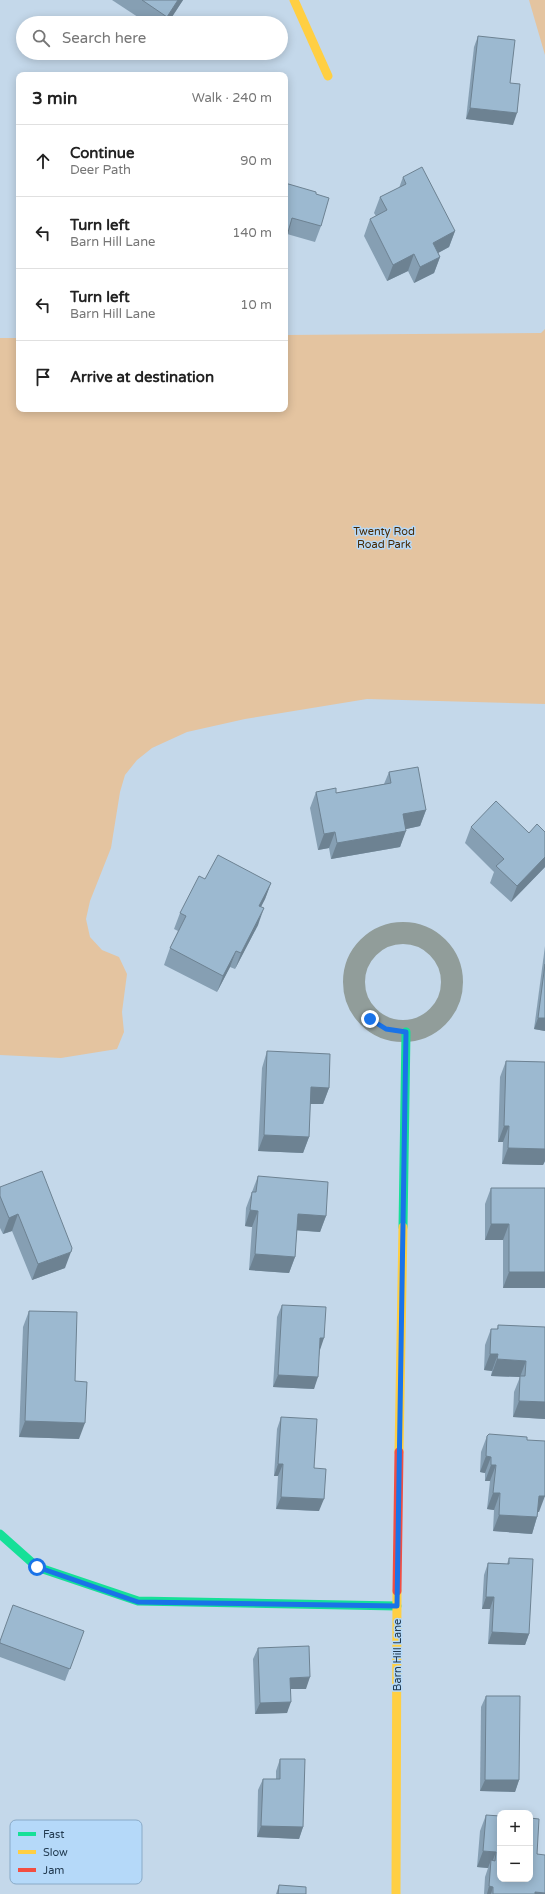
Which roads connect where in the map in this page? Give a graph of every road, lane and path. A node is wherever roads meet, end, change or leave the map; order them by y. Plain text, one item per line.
1 (294, 0) edge
2 (328, 76) dead end
3 (406, 1032) junction
4 (0, 1534) edge
5 (397, 1606) junction
6 (396, 1894) edge

1 - 2 street
3 - 3 street
3 - 5 street, Barn Hill Lane
4 - 5 street
5 - 6 street, Barn Hill Lane

